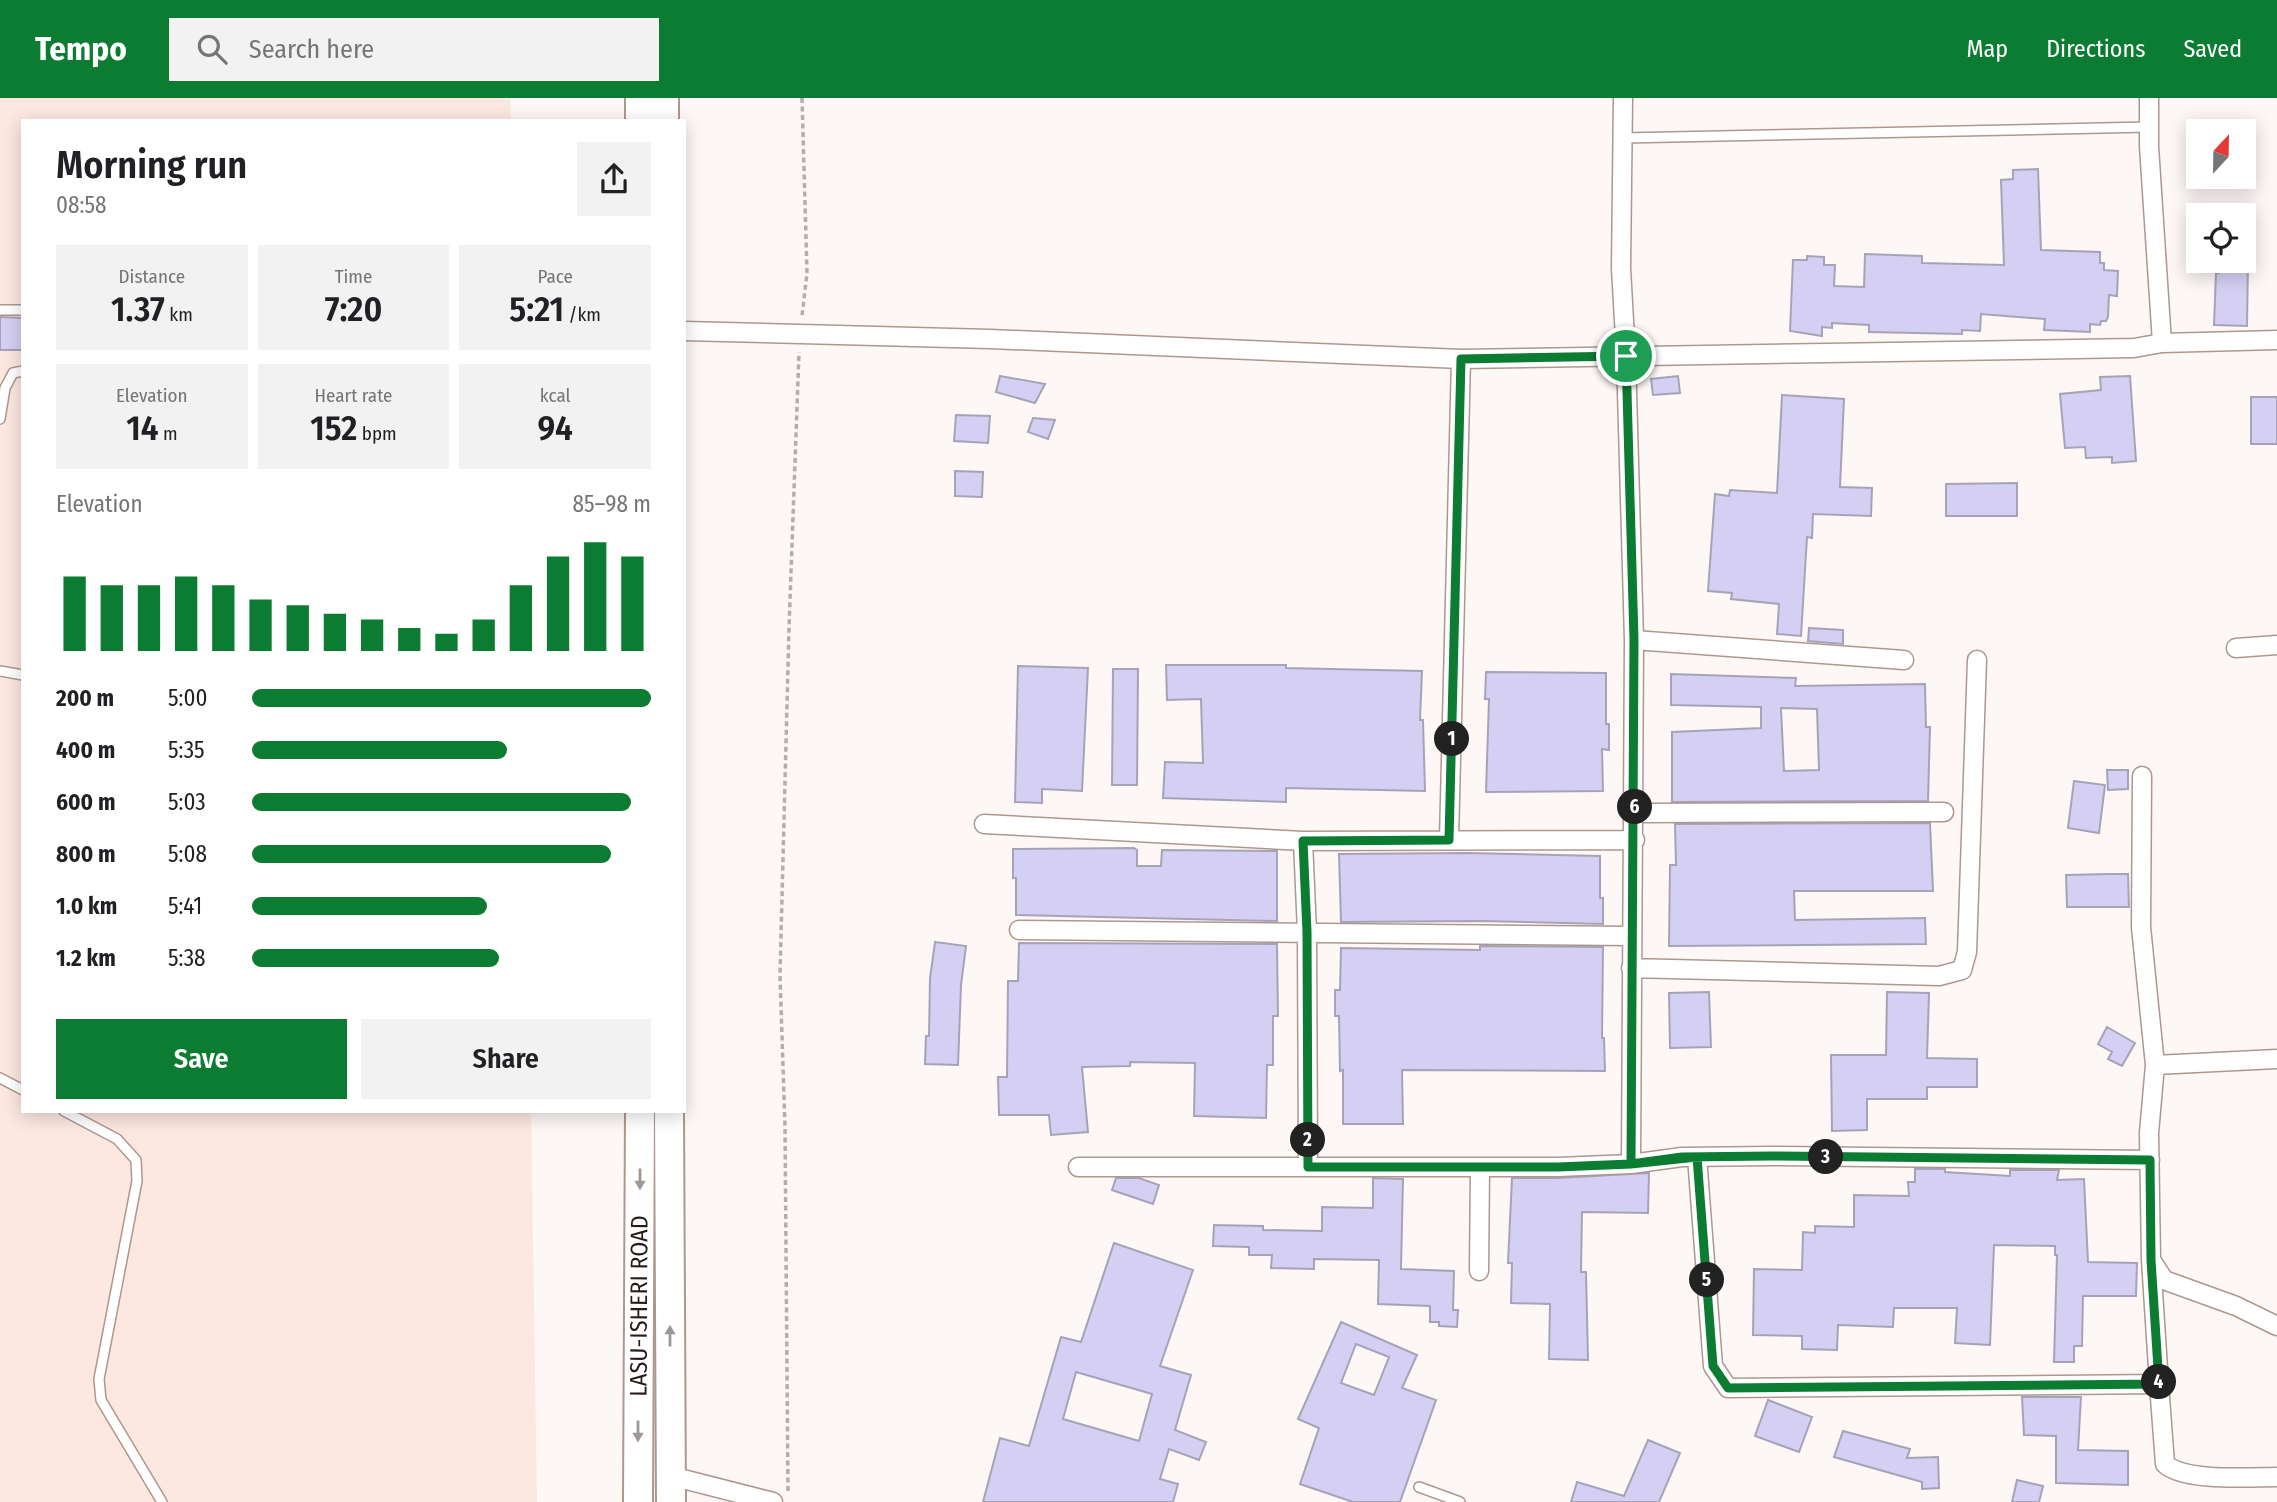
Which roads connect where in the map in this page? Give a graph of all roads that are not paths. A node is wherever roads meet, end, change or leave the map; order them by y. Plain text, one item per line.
1 (640, 98) edge
2 (664, 98) edge
3 (1623, 98) edge
4 (2149, 98) edge
5 (640, 119) edge
6 (664, 119) edge
7 (2149, 127) junction
8 (1623, 138) junction
9 (0, 310) edge
10 (21, 310) edge
11 (686, 331) edge
12 (2277, 340) edge
13 (2162, 343) junction
14 (1626, 356) junction
15 (1461, 359) junction
16 (18, 372) edge
17 (0, 374) edge
18 (0, 419) edge
19 (1634, 640) junction
20 (2277, 645) edge
21 (2236, 648) dead end
22 (1904, 660) dead end
23 (1977, 660) dead end
24 (0, 671) edge
25 (21, 675) edge
26 (2142, 776) dead end
27 (1944, 812) dead end
28 (1635, 813) junction
29 (984, 824) dead end
30 (1449, 840) junction
31 (1634, 840) junction
32 (1303, 841) junction
33 (1019, 930) dead end
34 (1307, 932) junction
35 (1631, 936) junction
36 (1631, 968) junction
37 (2277, 1059) edge
38 (2155, 1065) junction
39 (0, 1078) edge
40 (21, 1089) edge
41 (68, 1113) edge
42 (640, 1113) edge
43 (669, 1113) edge
44 (1697, 1157) junction
45 (2150, 1160) junction
46 (1631, 1164) junction
47 (1078, 1167) dead end
48 (1308, 1167) junction
49 (1480, 1167) junction
50 (2151, 1260) junction
51 (1479, 1271) dead end
52 (2277, 1326) edge
53 (2159, 1384) junction
54 (2277, 1478) edge
55 (1419, 1487) dead end
56 (671, 1489) edge
57 (162, 1502) edge
58 (638, 1502) edge
59 (774, 1502) edge
60 (1460, 1502) edge

1 - 5 main road
2 - 6 main road
3 - 8 street
4 - 7 street
7 - 8 lane
7 - 13 street
8 - 14 street
9 - 10 lane
11 - 15 street
12 - 13 street
13 - 14 street
14 - 15 street
14 - 19 street
15 - 30 street
16 - 17 lane
16 - 18 lane
19 - 22 street
19 - 28 street
20 - 21 street
23 - 36 street
24 - 25 lane
26 - 38 street
27 - 28 street
28 - 31 street
29 - 32 street
30 - 31 street
30 - 32 street
31 - 35 street
32 - 34 street
33 - 34 street
34 - 35 street
34 - 48 street
35 - 36 street
36 - 46 street
37 - 38 street
38 - 45 street
39 - 40 lane
41 - 57 lane
42 -> 58 main road, LASU-ISHERI ROAD
56 -> 43 main road, LASU-ISHERI ROAD
44 - 45 street
44 - 46 street
44 - 53 street
45 - 50 street
46 - 49 street
47 - 48 street
48 - 49 street
49 - 51 street
50 - 52 street
50 - 53 street
53 - 54 street
55 - 60 lane
56 - 59 street

